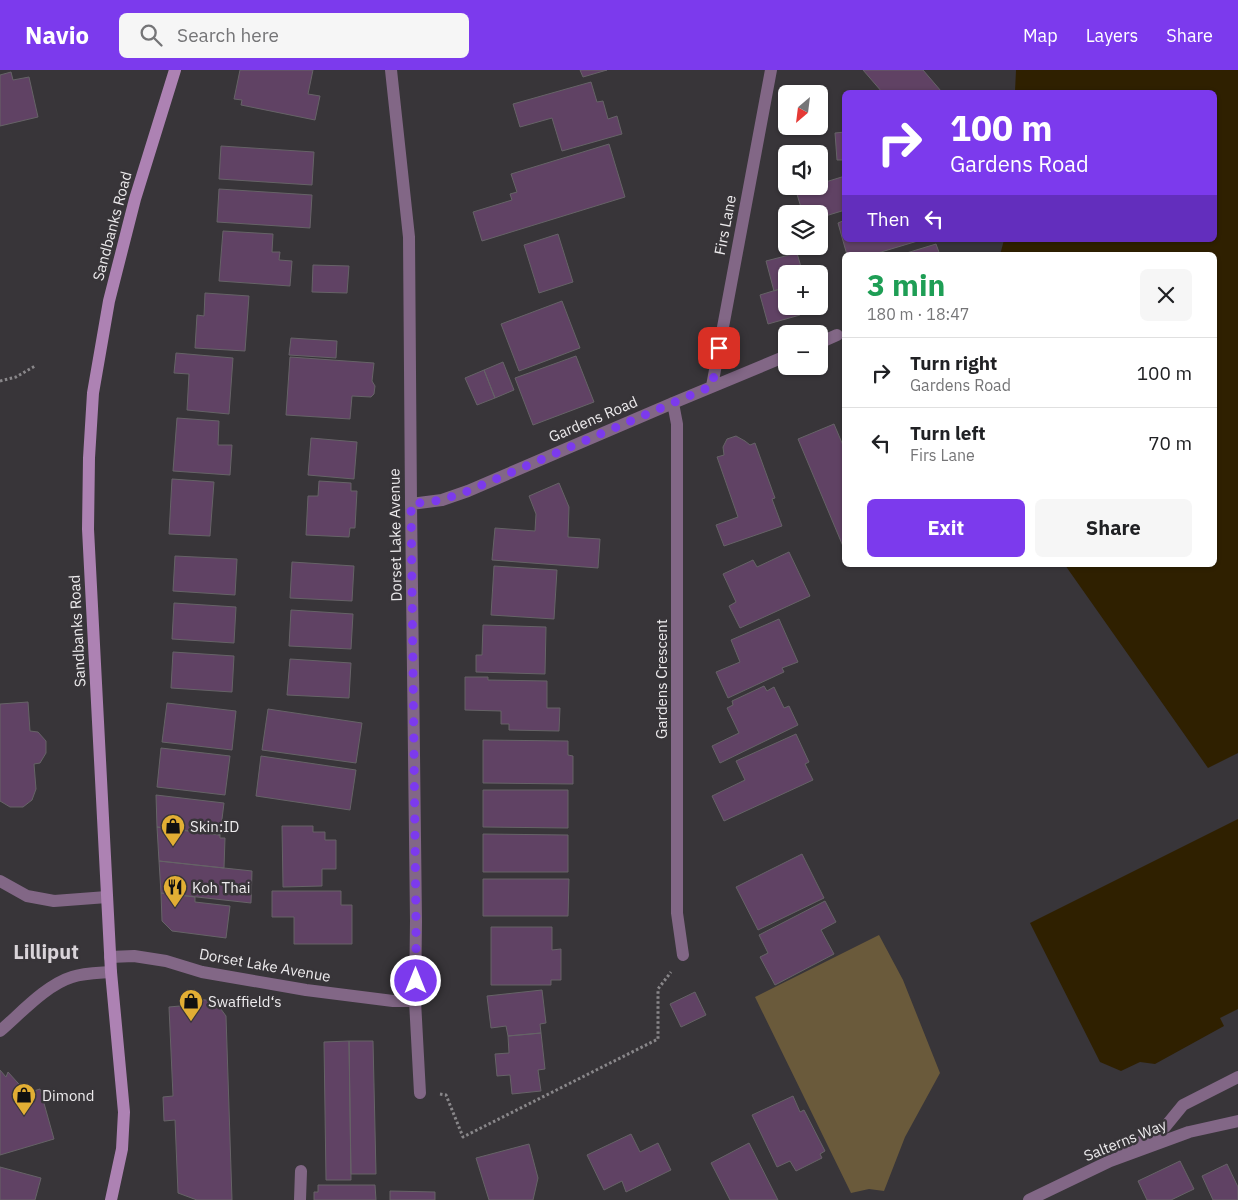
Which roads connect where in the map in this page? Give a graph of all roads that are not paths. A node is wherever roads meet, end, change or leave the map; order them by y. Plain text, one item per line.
1 (175, 70) edge
2 (392, 70) edge
3 (771, 70) edge
4 (837, 335) dead end
5 (828, 338) edge
6 (778, 359) edge
7 (712, 386) junction
8 (673, 403) junction
9 (411, 504) junction
10 (0, 881) edge
11 (108, 897) junction
12 (683, 955) road end
13 (110, 957) junction
14 (111, 972) junction
15 (415, 1001) junction
16 (0, 1031) edge
17 (1238, 1077) edge
18 (420, 1093) road end
19 (1238, 1121) edge
20 (1110, 1161) junction
21 (301, 1171) dead end
22 (111, 1200) edge
23 (300, 1200) edge
24 (1029, 1200) edge

1 - 11 main road, Sandbanks Road
2 - 9 street, Dorset Lake Avenue
3 - 7 street, Firs Lane
4 - 5 street
6 - 7 street, Gardens Road
7 - 8 street, Gardens Road
8 - 9 street, Gardens Road
8 - 12 street, Gardens Crescent
9 - 15 street, Dorset Lake Avenue
10 - 11 street
11 - 13 main road, Sandbanks Road
13 - 14 main road, Sandbanks Road
13 - 15 street, Dorset Lake Avenue
14 - 16 street
14 - 22 main road, Sandbanks Road
15 - 18 street, Dorset Lake Avenue
17 - 20 street
19 - 20 street, Salterns Way
20 - 24 street, Salterns Way
21 - 23 street

